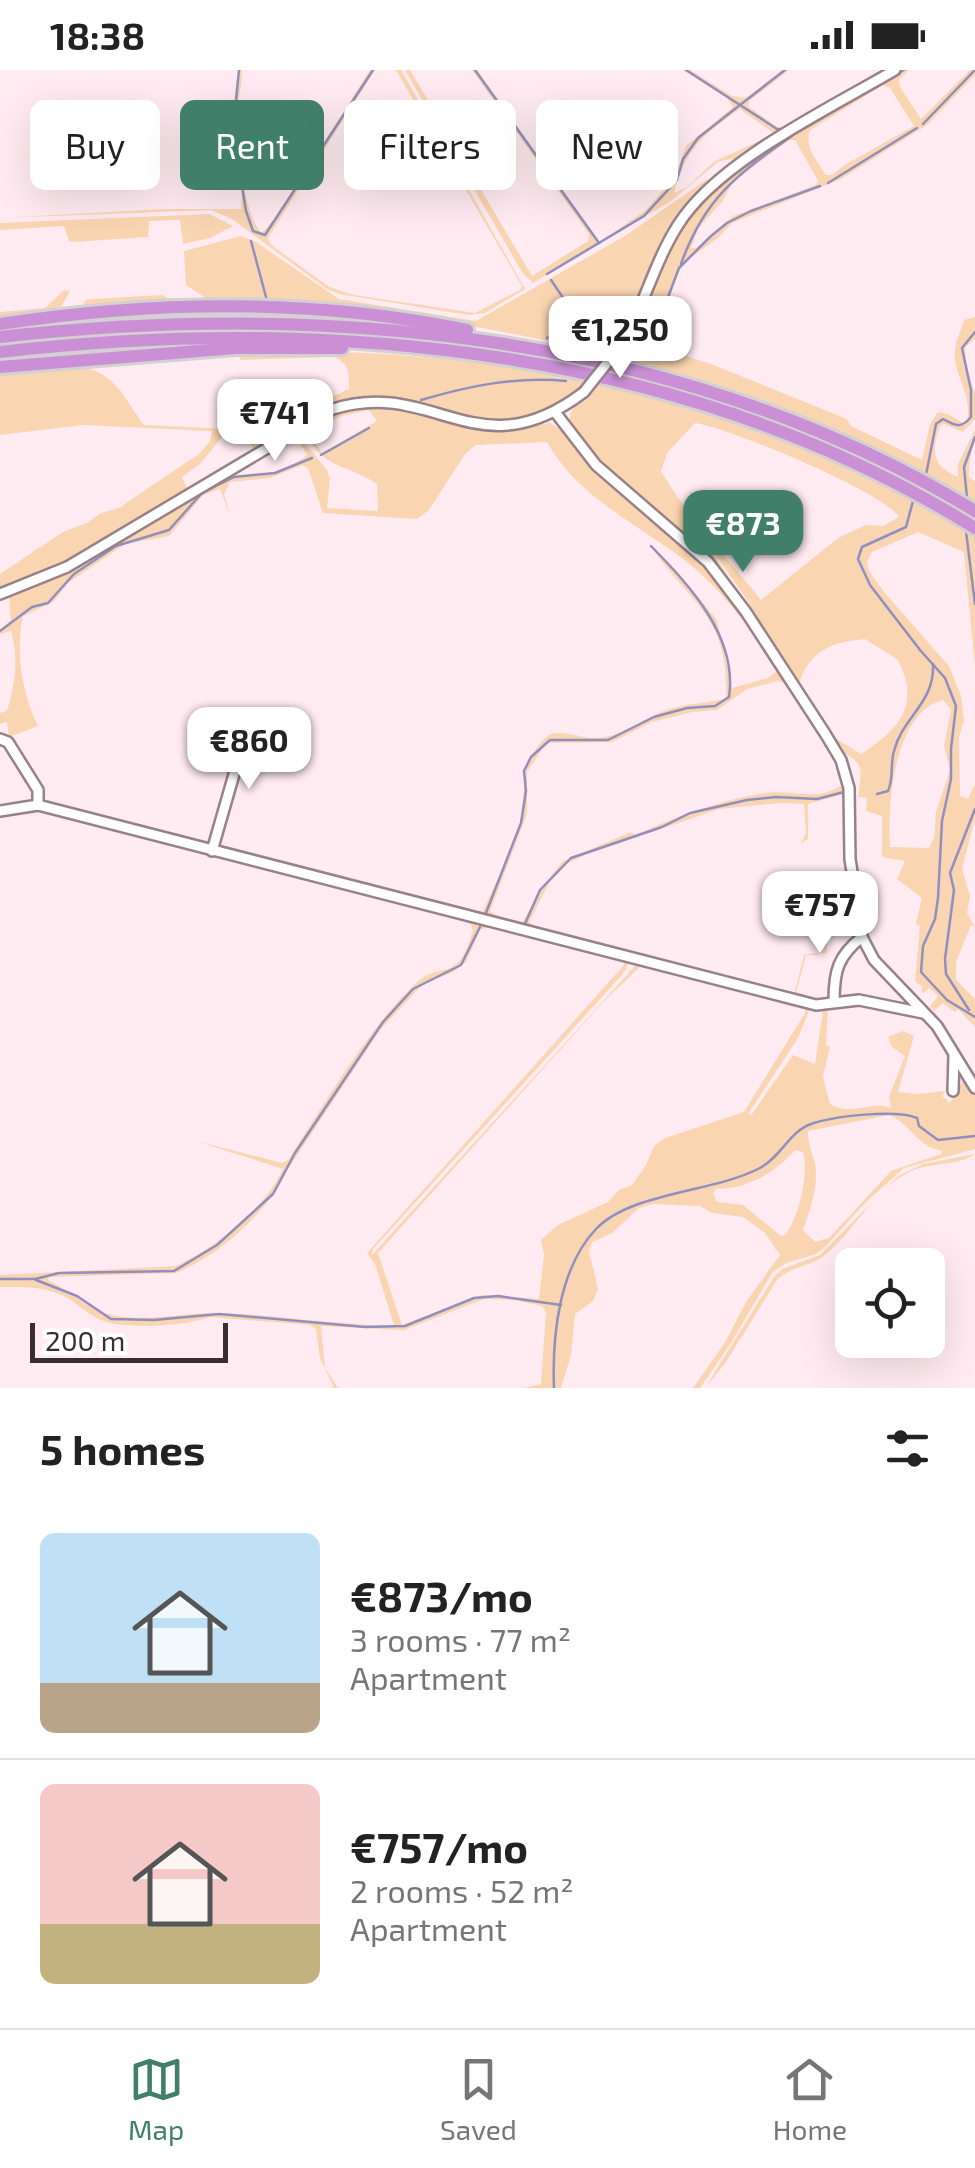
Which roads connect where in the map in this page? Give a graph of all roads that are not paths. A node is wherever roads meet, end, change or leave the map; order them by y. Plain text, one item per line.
1 (895, 70) edge
2 (0, 324) edge
3 (0, 337) edge
4 (436, 349) junction
5 (542, 350) junction
6 (0, 352) edge
7 (0, 367) edge
8 (555, 412) junction
9 (975, 511) edge
10 (975, 528) edge
11 (0, 594) edge
12 (249, 722) dead end
13 (0, 739) edge
14 (38, 805) junction
15 (0, 811) edge
16 (212, 851) junction
17 (862, 937) junction
18 (834, 1001) junction
19 (923, 1013) junction
20 (954, 1052) junction
21 (975, 1088) edge
22 (953, 1091) dead end

1 - 8 street, bridge
2 - 5 highway
3 - 5 highway
4 - 6 highway
4 - 7 highway
4 - 10 highway
5 - 9 highway
8 - 11 street
8 - 17 street
12 - 16 street
13 - 14 street
14 - 15 street
14 - 16 street
16 - 18 street
17 - 18 street
17 - 19 street
18 - 19 street
19 - 20 street
20 - 21 street
20 - 22 street

